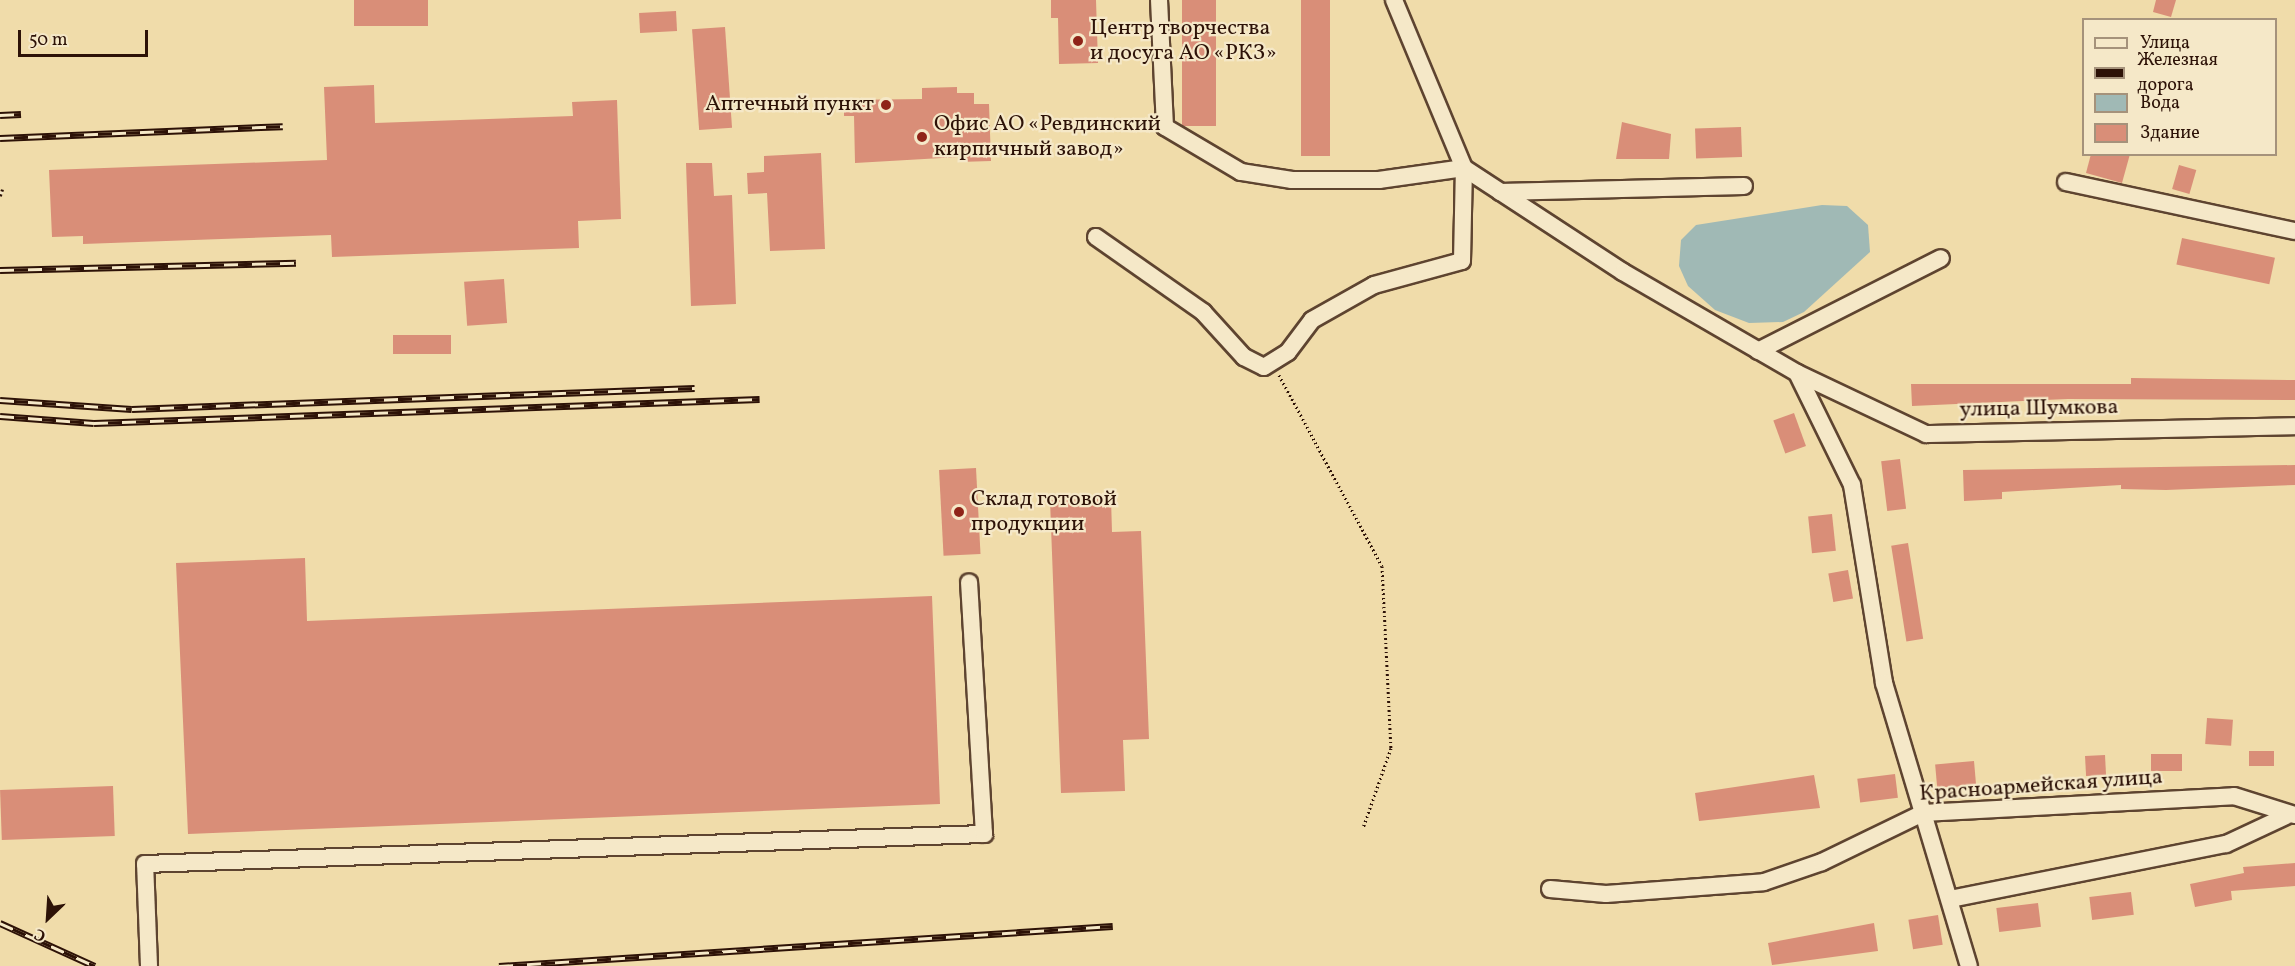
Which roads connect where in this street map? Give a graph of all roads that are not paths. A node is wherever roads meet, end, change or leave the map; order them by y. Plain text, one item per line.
1 (1159, 0) edge
2 (1394, 0) edge
3 (1464, 168) junction
4 (2066, 182) dead end
5 (1744, 186) dead end
6 (1500, 192) junction
7 (2295, 231) edge
8 (1096, 237) dead end
9 (1941, 258) dead end
10 (1758, 351) junction
11 (1797, 373) junction
12 (2295, 426) edge
13 (969, 582) dead end
14 (1923, 813) junction
15 (2291, 816) edge
16 (1550, 889) dead end
17 (1950, 899) junction
18 (149, 966) edge
19 (1969, 966) edge

1 - 3 street
2 - 3 street
3 - 6 street, улица Шумкова
3 - 8 street
4 - 7 street
5 - 6 street
6 - 10 street, улица Шумкова
9 - 10 street
10 - 11 street, улица Шумкова
11 - 12 street, улица Шумкова
11 - 14 street
13 - 18 street
14 - 15 street, Красноармейская улица
14 - 16 street, Красноармейская улица
14 - 17 street
15 - 17 street
17 - 19 street

